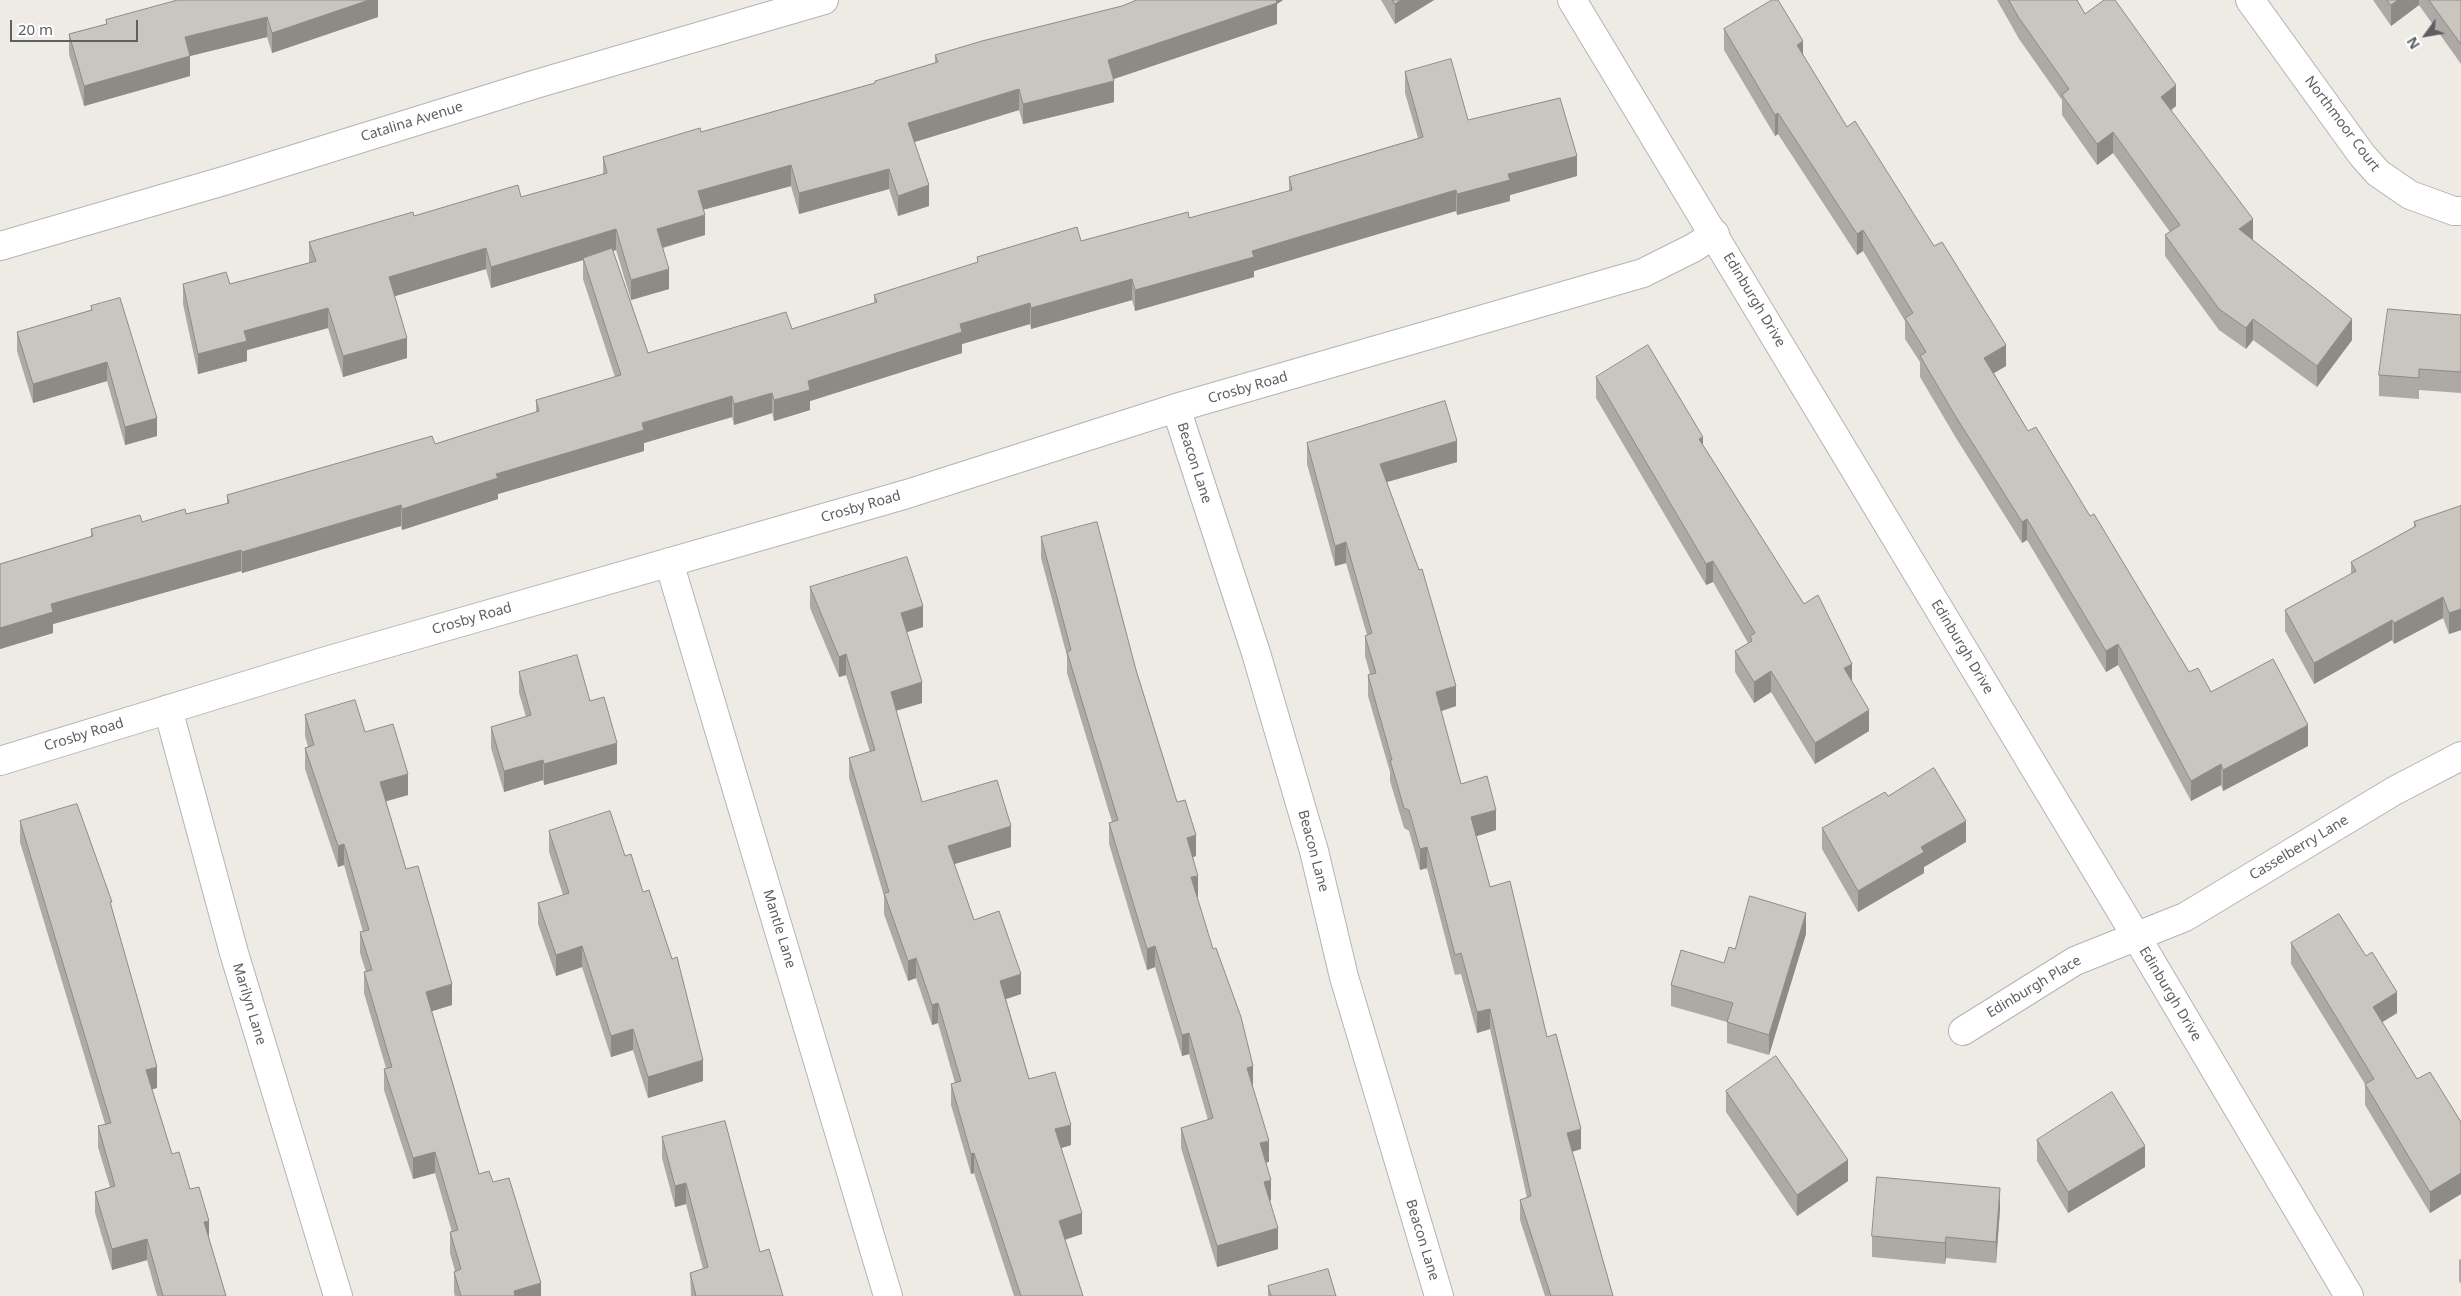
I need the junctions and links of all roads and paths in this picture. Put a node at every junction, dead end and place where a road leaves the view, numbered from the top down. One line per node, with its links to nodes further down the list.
1 (824, 0): 6 (street, Catalina Avenue)
2 (1572, 0): 5 (street, Edinburgh Drive)
3 (2250, 0): 4 (street, Northmoor Court)
4 (2461, 211)
5 (1715, 234): 7 (street, Crosby Road); 12 (street, Edinburgh Drive)
6 (0, 246)
7 (1176, 408): 8 (street, Crosby Road); 16 (street, Beacon Lane)
8 (669, 562): 9 (street, Crosby Road); 15 (street, Mantle Lane)
9 (168, 709): 11 (street, Crosby Road); 14 (street, Marilyn Lane)
10 (2461, 756): 12 (street, Casselberry Lane)
11 (0, 761)
12 (2136, 936): 13 (street, Edinburgh Place); 17 (street, Edinburgh Drive)
13 (1963, 1031)
14 (338, 1296)
15 (888, 1296)
16 (1439, 1296)
17 (2349, 1296)

